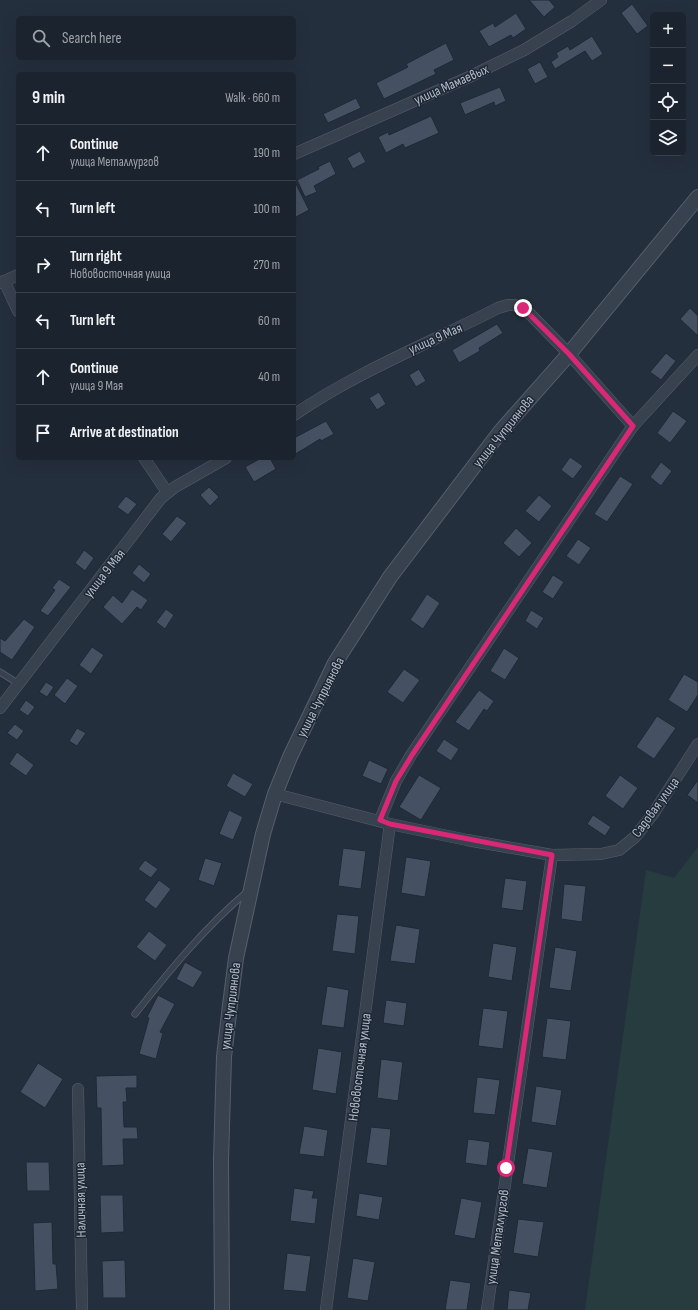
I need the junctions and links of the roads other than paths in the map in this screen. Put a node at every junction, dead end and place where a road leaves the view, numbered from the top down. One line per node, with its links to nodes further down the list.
1 (601, 0): 2 (street, улица Мамаевых)
2 (296, 153)
3 (698, 197): 7 (street, улица Чуприянова)
4 (16, 276): 5 (street)
5 (2, 282): 6 (street)
6 (16, 307)
7 (569, 354): 9 (street, улица 9 Мая); 10 (street, улица 9 Мая); 19 (street, улица Чуприянова)
8 (698, 355): 10 (street, Нововосточная улица)
9 (296, 414)
10 (633, 426): 20 (street, Нововосточная улица)
11 (145, 460): 13 (street)
12 (223, 460): 13 (street, улица 9 Мая)
13 (167, 492): 15 (street, улица 9 Мая)
14 (0, 672): 15 (lane)
15 (19, 684): 16 (street, улица 9 Мая)
16 (0, 708)
17 (698, 744): 18 (street, Садовая улица)
18 (693, 758): 21 (street, Садовая улица)
19 (275, 794): 20 (street, Садовая улица); 22 (street, улица Чуприянова)
20 (385, 822): 21 (street, Садовая улица); 27 (street, Нововосточная улица)
21 (552, 855): 28 (street, улица Металлургов)
22 (250, 888): 23 (lane); 26 (street, улица Чуприянова)
23 (135, 1014)
24 (78, 1089): 25 (street, Наличная улица)
25 (82, 1310)
26 (222, 1310)
27 (326, 1310)
28 (487, 1310)

